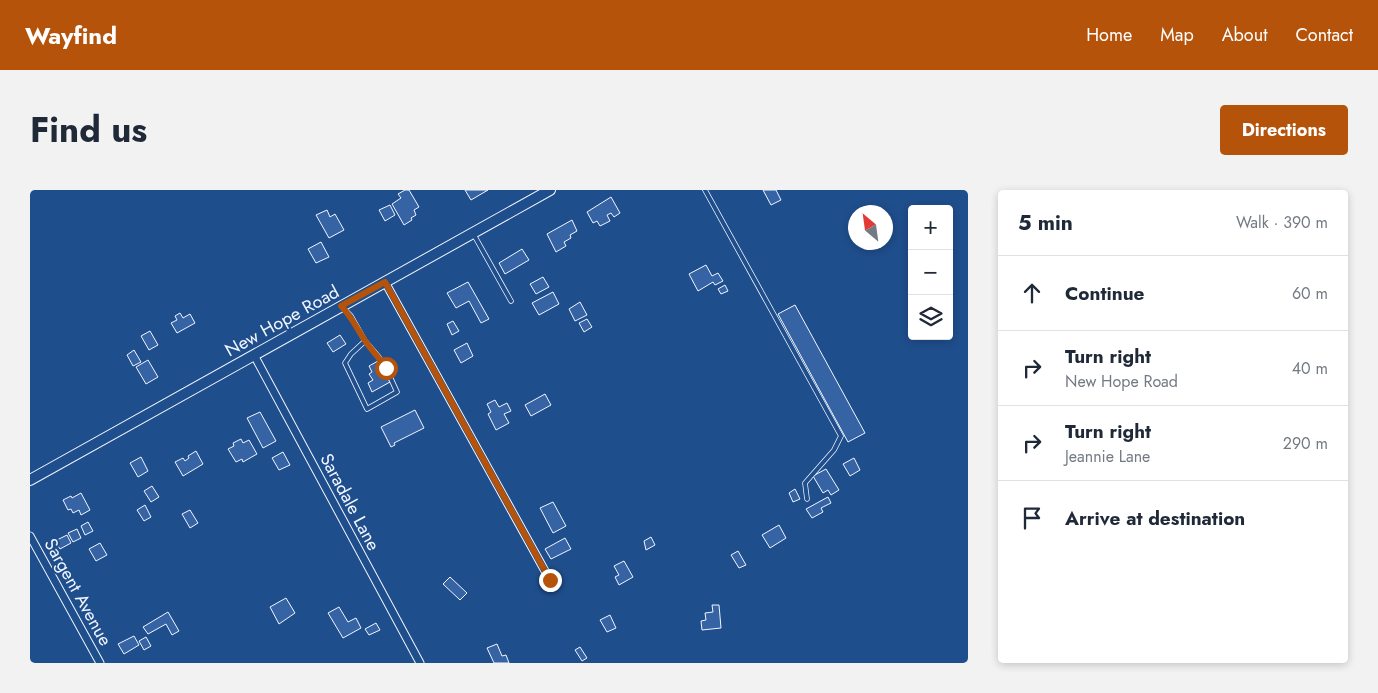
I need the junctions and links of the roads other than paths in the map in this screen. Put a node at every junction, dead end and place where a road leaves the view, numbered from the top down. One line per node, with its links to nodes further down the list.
1 (550, 190): 3 (main road, New Hope Road)
2 (705, 190): 10 (lane)
3 (473, 233): 4 (main road, New Hope Road); 5 (lane)
4 (385, 282): 6 (main road, New Hope Road); 12 (street)
5 (511, 301)
6 (341, 306): 7 (lane); 8 (main road, New Hope Road)
7 (365, 341): 7 (lane)
8 (254, 355): 9 (main road, New Hope Road); 14 (street, Saradale Lane)
9 (30, 480)
10 (807, 499)
11 (30, 536): 13 (street, Sargent Avenue)
12 (550, 580)
13 (100, 663)
14 (420, 663)

